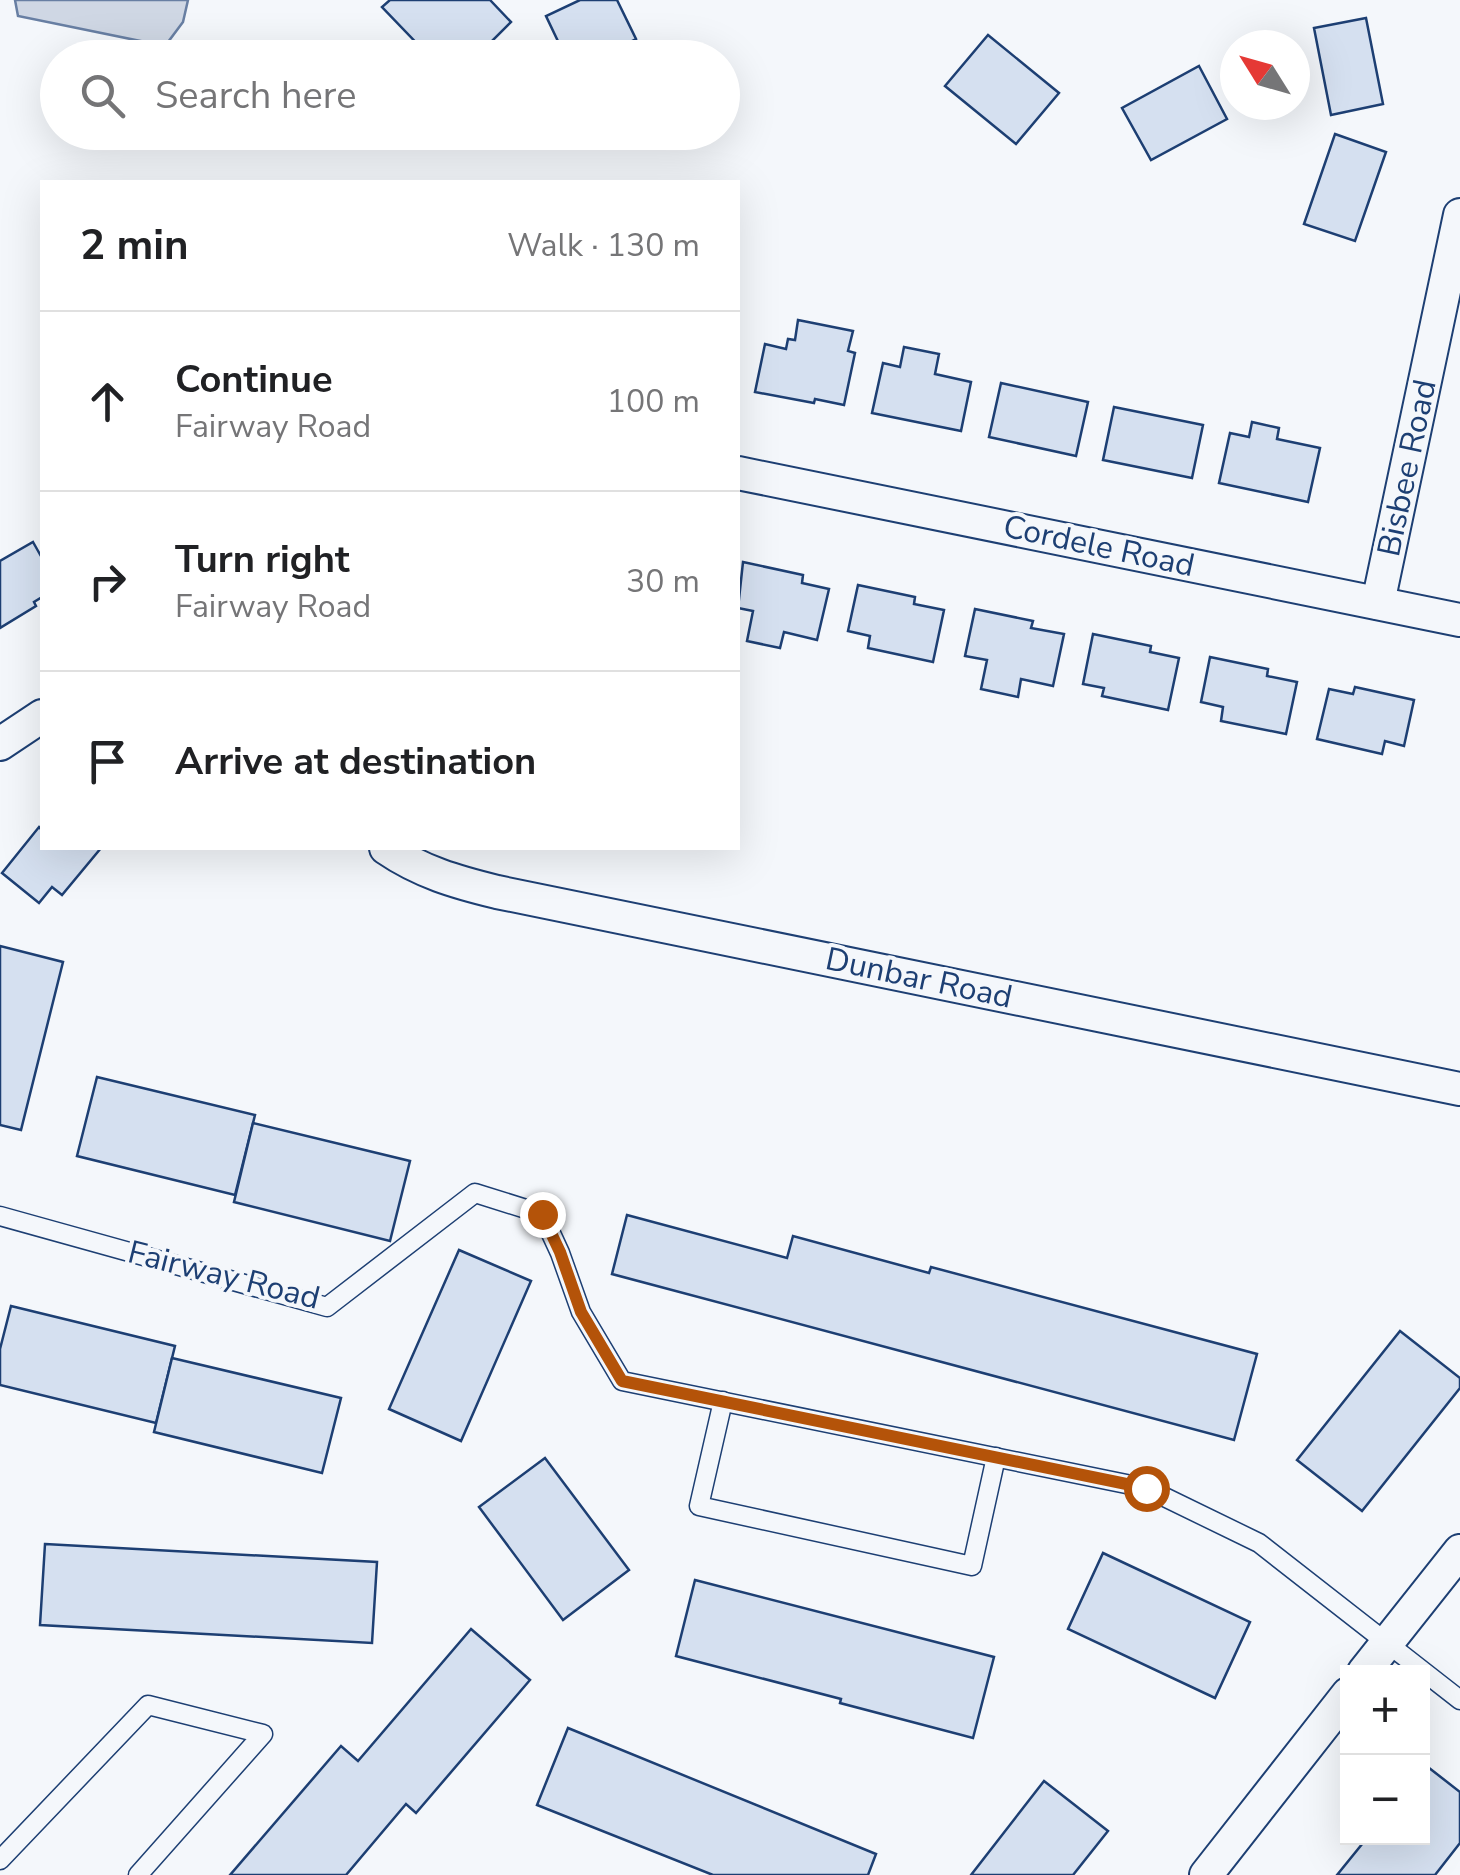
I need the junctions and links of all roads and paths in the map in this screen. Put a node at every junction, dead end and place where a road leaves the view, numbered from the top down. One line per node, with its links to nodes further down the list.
1 (1460, 215): 3 (street, Bisbee Road)
2 (740, 473): 3 (street, Cordele Road)
3 (1378, 603): 4 (street, Cordele Road)
4 (1460, 620)
5 (40, 717): 6 (street)
6 (0, 744)
7 (389, 850): 8 (street, Dunbar Road)
8 (1460, 1089)
9 (0, 1216): 10 (lane, Fairway Road)
10 (722, 1401): 11 (lane, Fairway Road); 11 (lane)
11 (996, 1457): 13 (lane, Fairway Road)
12 (1460, 1551): 13 (street)
13 (1387, 1643): 14 (street); 15 (lane, Fairway Road)
14 (1370, 1665)
15 (1460, 1700)
16 (1340, 1704): 19 (street)
17 (0, 1860): 18 (lane)
18 (138, 1875)
19 (1206, 1875)

